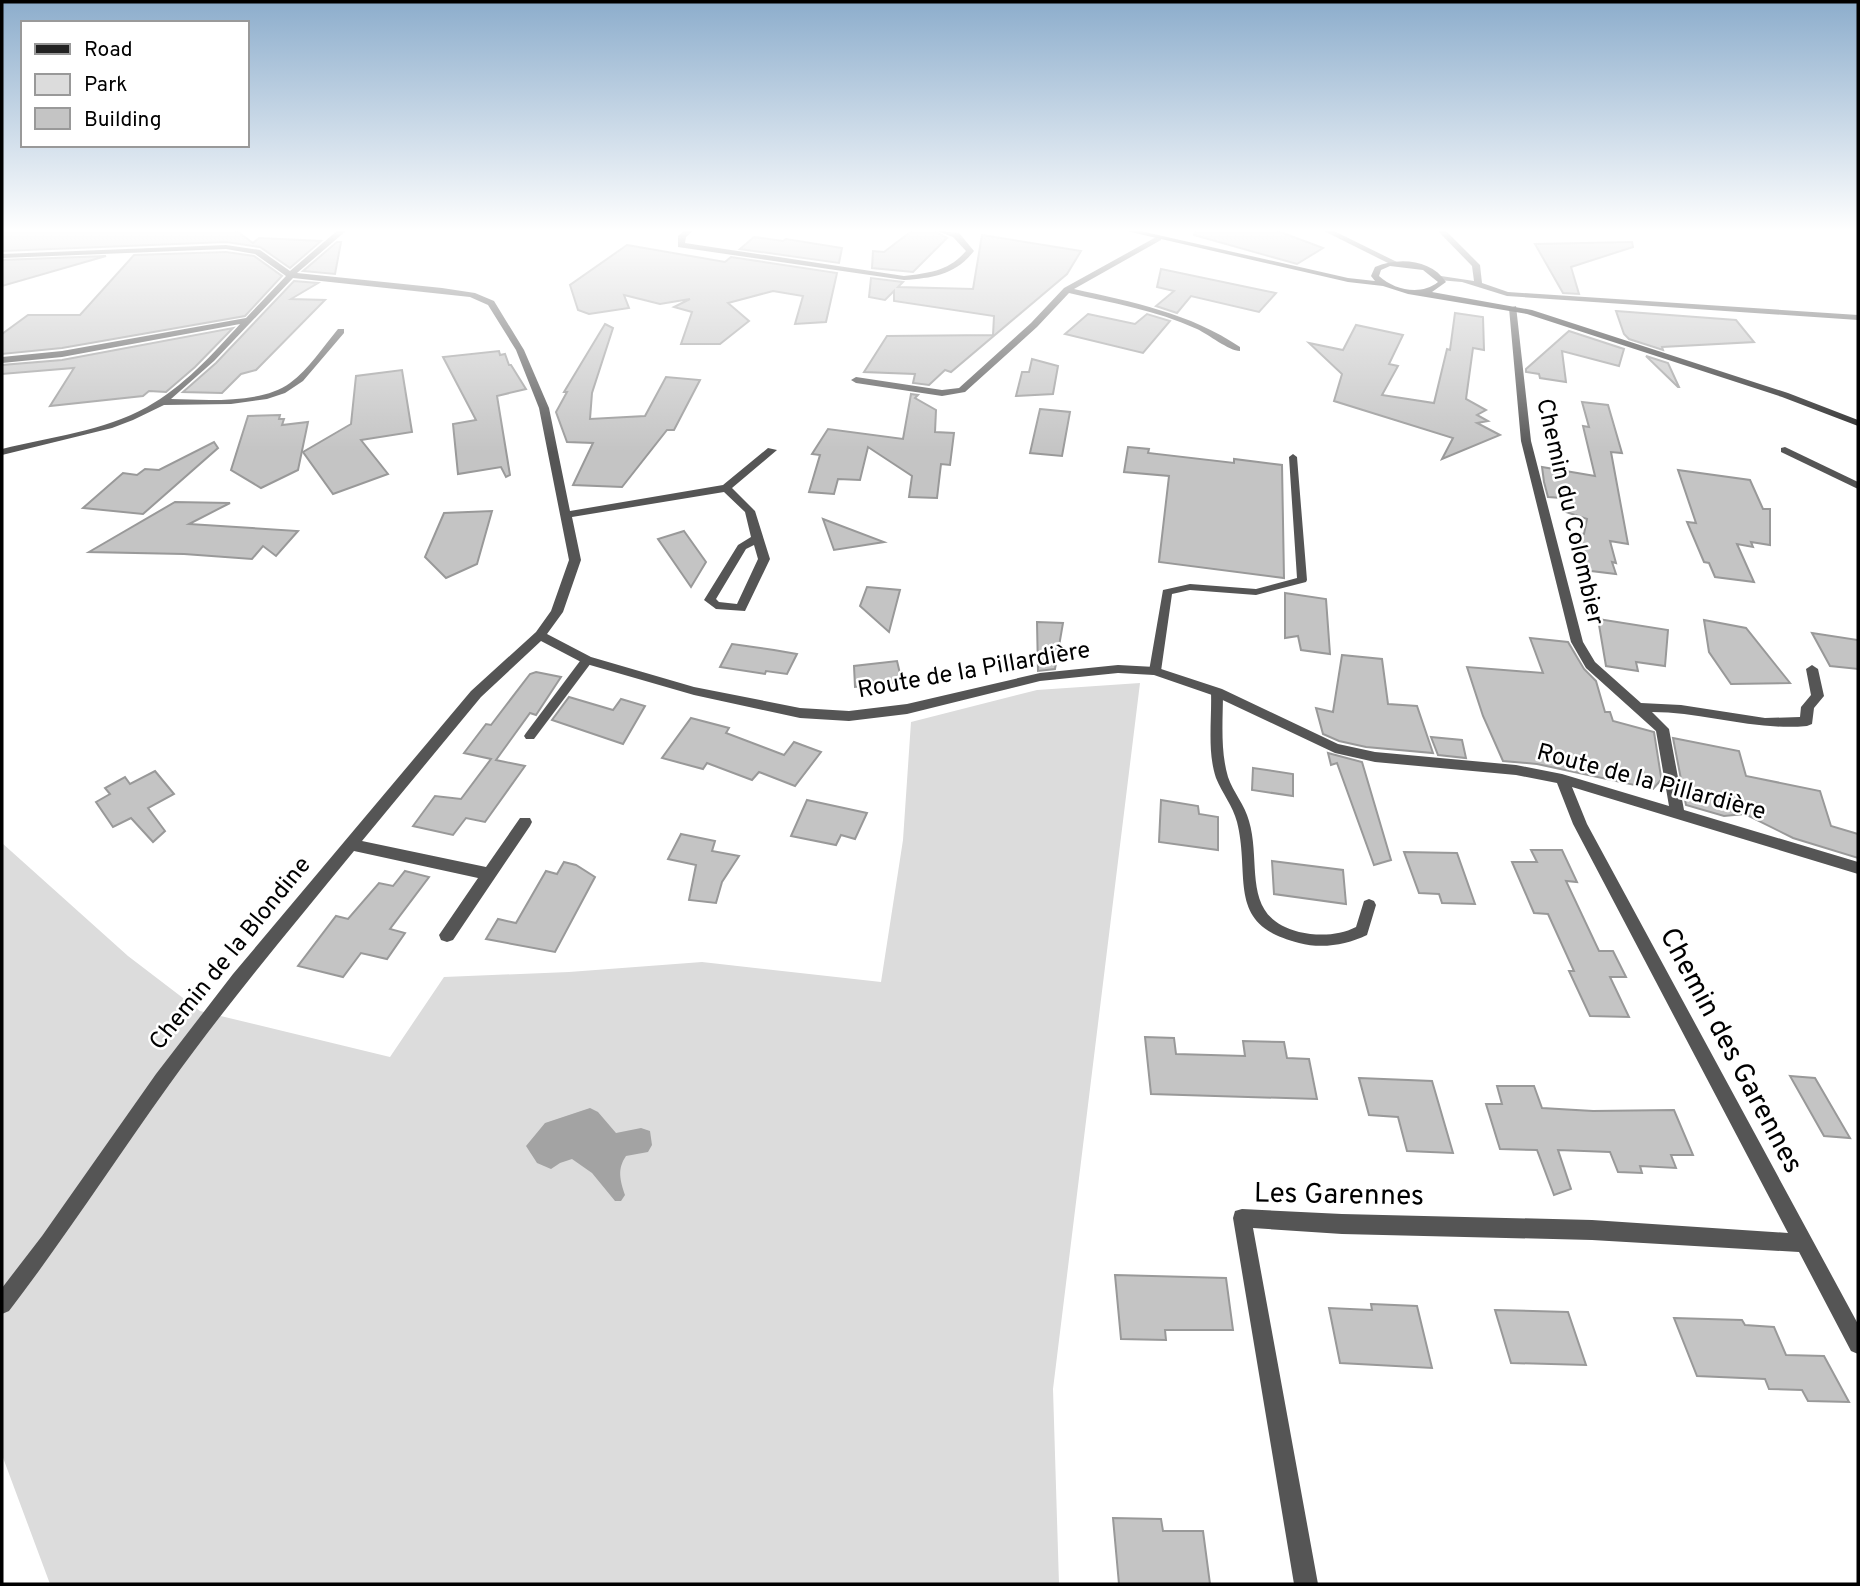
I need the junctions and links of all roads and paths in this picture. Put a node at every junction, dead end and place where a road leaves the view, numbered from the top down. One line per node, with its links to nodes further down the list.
1 (262, 304): 9 (street)
2 (492, 304): 22 (street, Chemin de la Blondine)
3 (1053, 304): 13 (street)
4 (1126, 304): 11 (street)
5 (1496, 304): 7 (main road)
6 (1653, 304): 8 (street)
7 (1513, 308): 15 (main road); 29 (street, Chemin du Colombier)
8 (1858, 318)
9 (247, 320): 12 (street); 14 (street)
10 (341, 331): 14 (street)
11 (1237, 349)
12 (2, 360)
13 (856, 380)
14 (163, 401): 18 (street)
15 (1858, 423)
16 (772, 450): 21 (street)
17 (1785, 450): 20 (street)
18 (2, 452)
19 (1293, 457): 27 (lane)
20 (1858, 486)
21 (726, 488): 22 (street); 23 (street)
22 (567, 514): 24 (street, Chemin de la Blondine)
23 (757, 538): 23 (street)
24 (540, 635): 25 (street, Route de la Pillardière); 34 (street, Chemin de la Blondine)
25 (587, 660): 27 (street, Route de la Pillardière); 30 (lane)
26 (1811, 669): 29 (street)
27 (1155, 671): 28 (street, Route de la Pillardière)
28 (1216, 692): 31 (street, Route de la Pillardière); 37 (lane)
29 (1639, 708): 32 (street, Chemin du Colombier)
30 (530, 736)
31 (1562, 779): 32 (street, Route de la Pillardière); 39 (street, Chemin des Garennes)
32 (1678, 815): 35 (street, Route de la Pillardière)
33 (525, 822): 36 (street)
34 (352, 845): 36 (street); 40 (street, Chemin de la Blondine)
35 (1858, 868)
36 (489, 874): 38 (street)
37 (1369, 905)
38 (447, 935)
39 (1802, 1243): 41 (street, Chemin des Garennes); 42 (street, Les Garennes)
40 (2, 1304)
41 (1858, 1344)
42 (1306, 1584)

